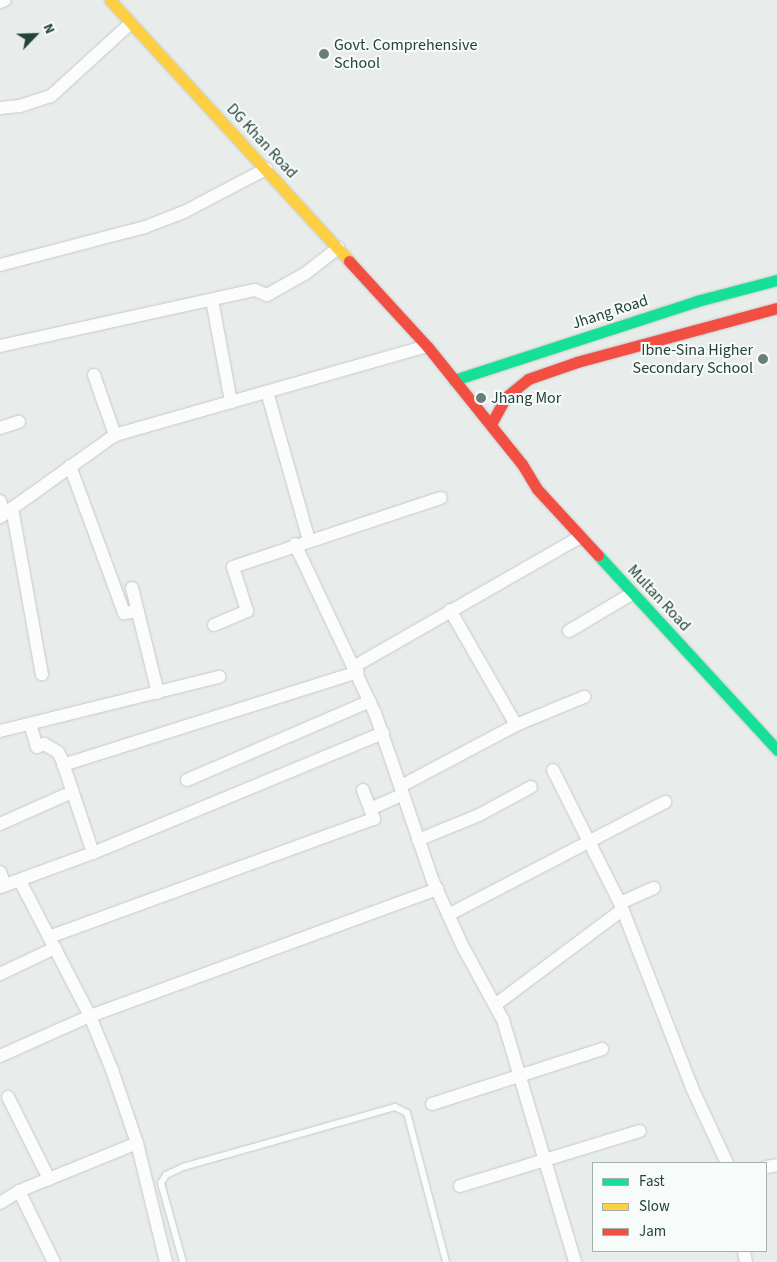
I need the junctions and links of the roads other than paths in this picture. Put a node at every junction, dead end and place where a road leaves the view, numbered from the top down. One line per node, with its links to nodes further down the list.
1 (5, 0): 3 (street)
2 (110, 0): 4 (main road, DG Khan Road)
3 (0, 2)
4 (131, 23): 5 (street); 6 (main road, DG Khan Road)
5 (0, 108)
6 (266, 169): 7 (main road, DG Khan Road); 8 (street)
7 (338, 248): 10 (street); 11 (main road, DG Khan Road)
8 (0, 265)
9 (777, 280): 16 (main road, Jhang Road)
10 (212, 300): 13 (street); 18 (street)
11 (389, 305): 14 (main road, Multan Road)
12 (777, 308): 20 (main road)
13 (0, 346)
14 (427, 346): 16 (main road, Multan Road); 17 (street)
15 (94, 375): 22 (street)
16 (454, 380): 20 (main road, Multan Road)
17 (267, 392): 18 (street); 30 (street)
18 (231, 402): 22 (street)
19 (19, 422): 21 (street)
20 (491, 424): 23 (main road, Multan Road)
21 (0, 428)
22 (115, 435): 24 (street)
23 (522, 464): 25 (main road, Multan Road); 29 (main road, Multan Road)
24 (70, 466): 28 (street); 35 (street)
25 (548, 480)
26 (440, 498): 30 (street)
27 (0, 502): 28 (street)
28 (5, 513): 39 (street)
29 (580, 537): 33 (main road, Multan Road); 34 (street)
30 (309, 540): 31 (street)
31 (295, 544): 36 (street); 38 (street)
32 (132, 588): 35 (street)
33 (633, 593): 37 (street); 48 (main road, Multan Road)
34 (450, 610): 38 (street); 45 (street)
35 (138, 611): 41 (street)
36 (214, 625)
37 (569, 630)
38 (357, 669): 43 (street); 49 (street)
39 (42, 674)
40 (219, 677): 41 (street)
41 (158, 693): 44 (street)
42 (584, 697): 45 (street)
43 (370, 701): 47 (street); 51 (street)
44 (30, 724): 46 (street); 49 (street)
45 (516, 725): 54 (street)
46 (0, 731)
47 (383, 733): 54 (street); 61 (street)
48 (777, 750)
49 (63, 765): 55 (street)
50 (553, 770): 60 (street)
51 (187, 780)
52 (531, 787): 59 (street)
53 (363, 790): 57 (street)
54 (402, 790): 57 (street); 59 (street)
55 (70, 794): 58 (street); 61 (street)
56 (664, 802): 60 (street)
57 (370, 809): 69 (street)
58 (0, 824)
59 (418, 840): 66 (street)
60 (589, 841): 67 (street); 68 (street)
61 (93, 854): 63 (street)
62 (0, 872): 64 (street)
63 (20, 882): 64 (street); 69 (street)
64 (3, 886)
65 (654, 888): 67 (street)
66 (437, 889): 68 (street); 72 (street)
67 (621, 906): 71 (street); 81 (street)
68 (448, 915): 71 (street)
69 (52, 943): 70 (street); 72 (street)
70 (0, 974)
71 (496, 1005): 75 (street)
72 (90, 1016): 74 (street); 79 (street)
73 (602, 1049): 75 (street)
74 (0, 1056)
75 (521, 1075): 77 (street); 80 (street)
76 (8, 1097): 82 (street)
77 (432, 1104)
78 (640, 1131): 80 (street)
79 (137, 1143): 82 (street); 87 (street)
80 (545, 1159): 83 (street); 90 (street)
81 (727, 1162)
82 (48, 1179): 84 (street)
83 (460, 1186)
84 (19, 1191): 85 (street); 86 (street)
85 (0, 1203)
86 (54, 1262)
87 (166, 1262)
88 (183, 1262): 89 (lane)
89 (446, 1262)
90 (575, 1262)

